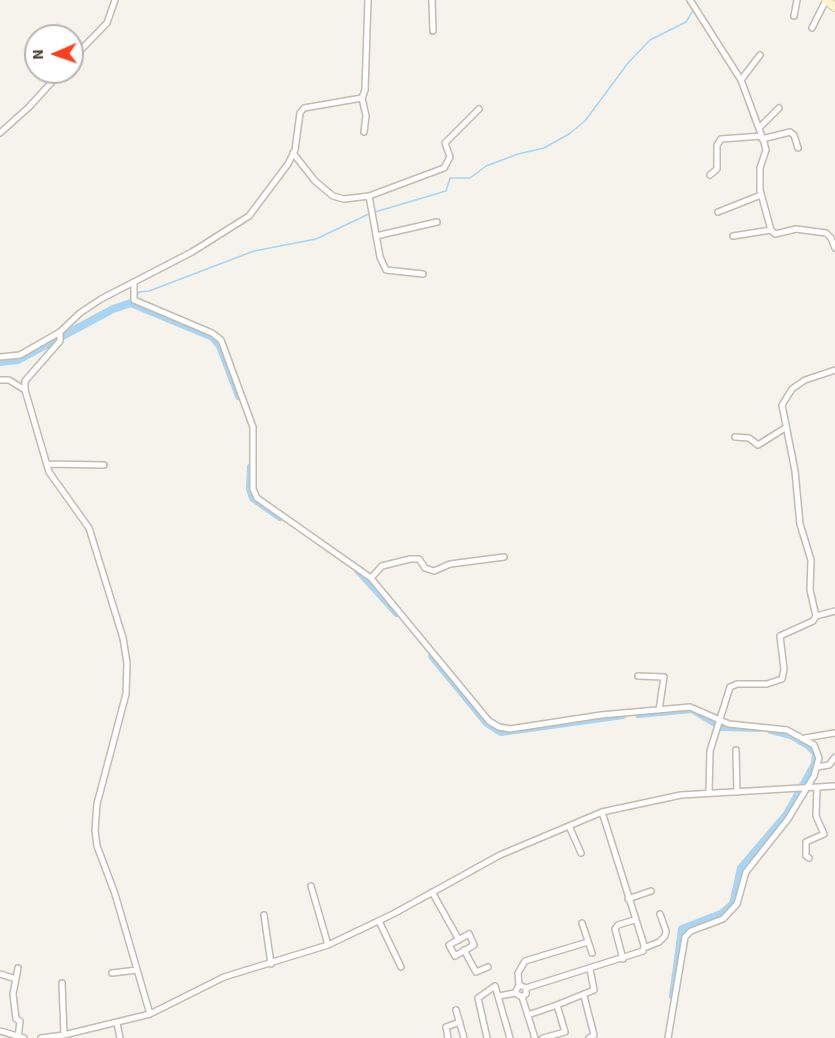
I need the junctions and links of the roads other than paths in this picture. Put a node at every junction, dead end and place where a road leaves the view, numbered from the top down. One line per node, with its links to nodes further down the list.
1 (115, 0): 11 (street)
2 (368, 0): 15 (street)
3 (432, 0): 10 (street)
4 (797, 0): 8 (street)
5 (826, 0): 7 (main road); 9 (street)
6 (693, 4): 13 (street)
7 (835, 7)
8 (794, 16)
9 (812, 27)
10 (433, 32)
11 (84, 47)
12 (760, 55): 13 (street)
13 (741, 80): 18 (street)
14 (50, 84): 20 (street)
15 (362, 98): 19 (street); 23 (street)
16 (779, 108): 18 (street)
17 (479, 109): 26 (street)
18 (759, 128): 21 (street)
19 (364, 132)
20 (0, 133)
21 (762, 137): 22 (street); 24 (street); 25 (street)
22 (798, 148)
23 (293, 153): 26 (street); 34 (street)
24 (710, 175)
25 (761, 195): 27 (street); 29 (street)
26 (369, 196): 30 (street)
27 (718, 212)
28 (437, 222): 30 (street)
29 (771, 230): 31 (street); 32 (street)
30 (376, 236): 33 (street)
31 (733, 236)
32 (835, 248)
33 (423, 274)
34 (134, 284): 35 (street); 45 (street)
35 (61, 335): 36 (street); 39 (street)
36 (0, 357)
37 (835, 369): 40 (street)
38 (0, 380): 39 (street)
39 (25, 390): 42 (street)
40 (785, 428): 41 (street); 47 (street)
41 (735, 437)
42 (47, 464): 43 (street); 88 (street)
43 (104, 465)
44 (504, 557): 45 (street)
45 (371, 578): 49 (street)
46 (835, 611): 47 (street)
47 (816, 616): 50 (street)
48 (638, 676): 49 (street)
49 (659, 710): 50 (street)
50 (719, 725): 52 (street); 60 (street)
51 (835, 733): 52 (street)
52 (805, 738): 55 (street)
53 (735, 750): 59 (street)
54 (835, 757): 55 (street)
55 (817, 767): 58 (street)
56 (835, 786): 57 (street)
57 (817, 788): 58 (street); 64 (street)
58 (803, 789): 59 (street); 120 (street)
59 (737, 792): 60 (street)
60 (709, 793): 61 (street)
61 (602, 812): 62 (street); 68 (street)
62 (569, 826): 63 (street); 67 (street)
63 (581, 853)
64 (809, 858)
65 (311, 886): 77 (street)
66 (651, 891): 68 (street)
67 (432, 892): 72 (street); 74 (street)
68 (628, 898): 71 (street)
69 (660, 914): 78 (street)
70 (264, 915): 83 (street)
71 (634, 920): 78 (street); 82 (street)
72 (379, 921): 77 (street); 84 (street)
73 (582, 924): 76 (street)
74 (459, 940): 80 (street); 80 (street)
75 (561, 941): 79 (street)
76 (588, 942): 79 (street); 81 (street)
77 (328, 945): 83 (street)
78 (644, 948): 82 (street)
79 (563, 949): 93 (street)
80 (464, 950): 85 (street)
81 (592, 953)
82 (622, 959): 87 (street)
83 (271, 964): 101 (street)
84 (401, 967)
85 (488, 967)
86 (18, 968): 91 (street)
87 (590, 969): 94 (street); 97 (street)
88 (136, 970): 89 (street); 101 (street)
89 (112, 973)
90 (0, 974): 91 (street)
91 (16, 979): 109 (street)
92 (62, 983): 106 (street)
93 (519, 985): 94 (street); 95 (street)
94 (526, 988): 98 (street)
95 (515, 993): 96 (street); 98 (street)
96 (499, 996): 115 (street); 116 (street)
97 (584, 996): 99 (street); 119 (street)
98 (522, 997): 102 (street)
99 (557, 1005): 102 (street); 107 (street)
100 (456, 1010): 103 (street)
101 (150, 1014): 104 (street)
102 (528, 1015): 117 (street)
103 (460, 1022): 108 (street); 113 (street)
104 (117, 1023): 106 (street); 112 (street)
105 (0, 1031): 109 (street)
106 (64, 1035): 111 (street)
107 (565, 1035): 118 (street)
108 (464, 1037): 114 (street)
109 (18, 1038): 110 (street)
110 (24, 1038)
111 (41, 1038)
112 (120, 1038)
113 (448, 1038)
114 (456, 1038)
115 (488, 1038)
116 (510, 1038)
117 (535, 1038)
118 (543, 1038)
119 (589, 1038)
120 (668, 1038)

